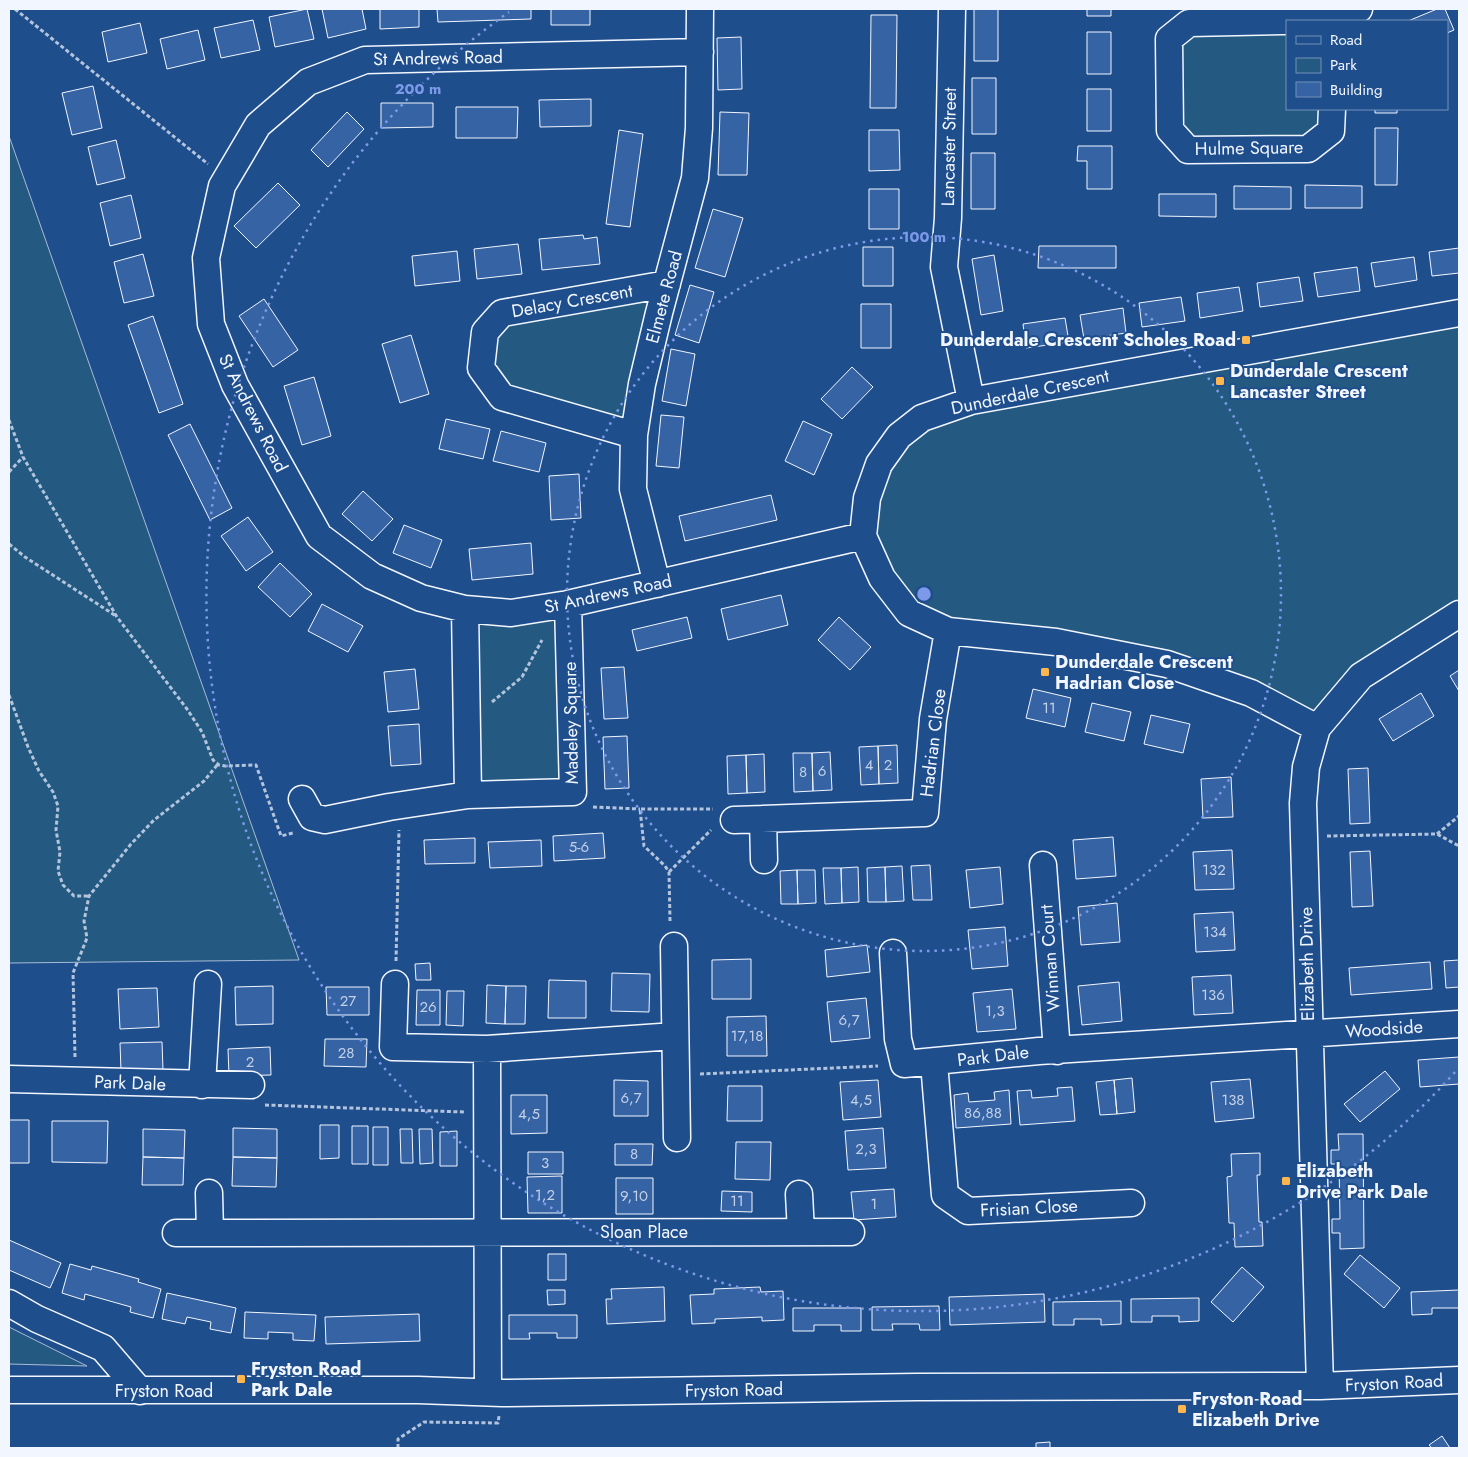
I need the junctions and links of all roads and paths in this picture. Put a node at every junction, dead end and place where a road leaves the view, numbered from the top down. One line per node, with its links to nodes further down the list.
1 (15, 9): 9 (path)
2 (700, 9): 7 (street, Elmete Road)
3 (952, 9): 12 (street, Lancaster Street)
4 (1359, 9): 5 (street, Hulme Square)
5 (1338, 20)
6 (1286, 22): 8 (street, Hulme Square)
7 (700, 52): 9 (street, St Andrews Road); 10 (street, Elmete Road)
8 (1332, 110)
9 (226, 178): 21 (street, St Andrews Road)
10 (667, 284): 14 (street, Elmete Road); 14 (street, Delacy Crescent)
11 (1459, 313): 12 (street, Dunderdale Crescent)
12 (971, 401): 17 (street, Dunderdale Crescent)
13 (9, 420): 15 (path)
14 (634, 435): 19 (street, Elmete Road)
15 (23, 457): 16 (path); 23 (path)
16 (9, 472)
17 (863, 536): 19 (street, St Andrews Road); 24 (street)
18 (9, 544): 23 (path)
19 (657, 584): 20 (street, St Andrews Road)
20 (561, 605): 21 (street, St Andrews Road); 26 (path); 29 (street, Madeley Square)
21 (465, 609): 26 (street)
22 (1459, 614): 27 (street, Elizabeth Drive)
23 (117, 617): 28 (path)
24 (948, 630): 27 (street); 36 (street, Hadrian Close)
25 (9, 695): 44 (path)
26 (467, 715): 30 (street)
27 (1317, 728): 39 (street, Elizabeth Drive)
28 (218, 764): 37 (path); 44 (path)
29 (574, 792): 30 (street, Madeley Square); 33 (path)
30 (468, 795): 32 (street, Madeley Square)
31 (302, 799): 32 (street, Madeley Square)
32 (400, 805): 48 (path)
33 (640, 809): 35 (path); 43 (path)
34 (1459, 816): 38 (path)
35 (730, 817): 36 (street, Hadrian Close); 43 (path)
36 (763, 819): 41 (street)
37 (299, 832)
38 (1437, 834): 39 (path); 40 (path)
39 (1304, 837): 50 (street, Elizabeth Drive)
40 (1459, 846)
41 (764, 860)
42 (1043, 865): 53 (street, Winnan Court)
43 (669, 872): 45 (path)
44 (90, 896): 58 (path)
45 (674, 946): 51 (street)
46 (893, 953): 55 (street)
47 (208, 984): 59 (street)
48 (395, 984): 52 (street)
49 (1459, 1024): 50 (street, Woodside)
50 (1309, 1034): 53 (street, Park Dale); 73 (street, Elizabeth Drive)
51 (675, 1036): 52 (street); 56 (street)
52 (487, 1049): 61 (street)
53 (1057, 1051): 54 (street, Park Dale)
54 (934, 1063): 55 (street, Park Dale); 65 (street, Frisian Close)
55 (904, 1064): 56 (path)
56 (676, 1075): 62 (street)
57 (9, 1080): 58 (street, Park Dale)
58 (76, 1081): 59 (street, Park Dale)
59 (202, 1085): 60 (street, Park Dale)
60 (251, 1085): 61 (path)
61 (487, 1113): 70 (street)
62 (677, 1138)
63 (210, 1193): 69 (street)
64 (799, 1194): 66 (street)
65 (1131, 1203)
66 (801, 1232): 67 (street, Sloan Place); 70 (street, Sloan Place)
67 (850, 1232)
68 (176, 1233): 69 (street, Sloan Place)
69 (210, 1233): 70 (street, Sloan Place)
70 (486, 1233): 76 (street)
71 (9, 1303): 75 (street)
72 (1459, 1380): 73 (street, Fryston Road)
73 (1320, 1386): 76 (street, Fryston Road)
74 (9, 1390): 75 (street, Fryston Road)
75 (140, 1391): 76 (street, Fryston Road)
76 (495, 1393): 77 (path)
77 (398, 1448)

